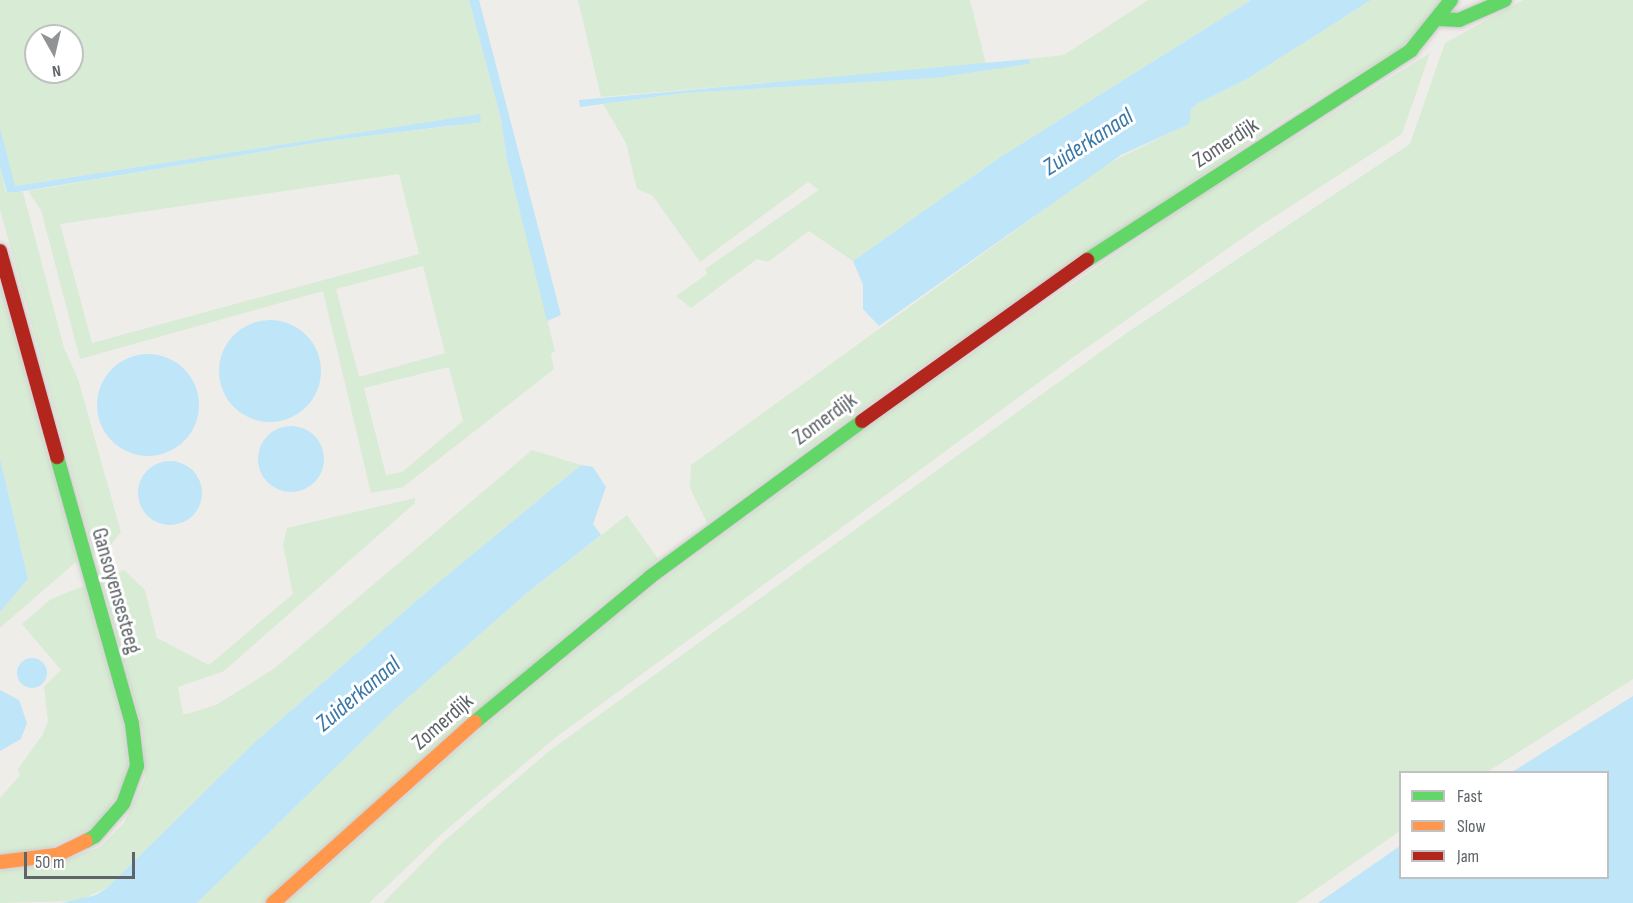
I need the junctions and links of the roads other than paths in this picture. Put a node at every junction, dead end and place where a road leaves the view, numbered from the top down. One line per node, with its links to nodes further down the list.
1 (1451, 0): 3 (street, Zomerdijk)
2 (1505, 0): 3 (street)
3 (1438, 19): 6 (street, Zomerdijk)
4 (0, 251): 5 (street, Gansoyensesteeg)
5 (0, 862)
6 (273, 903)

